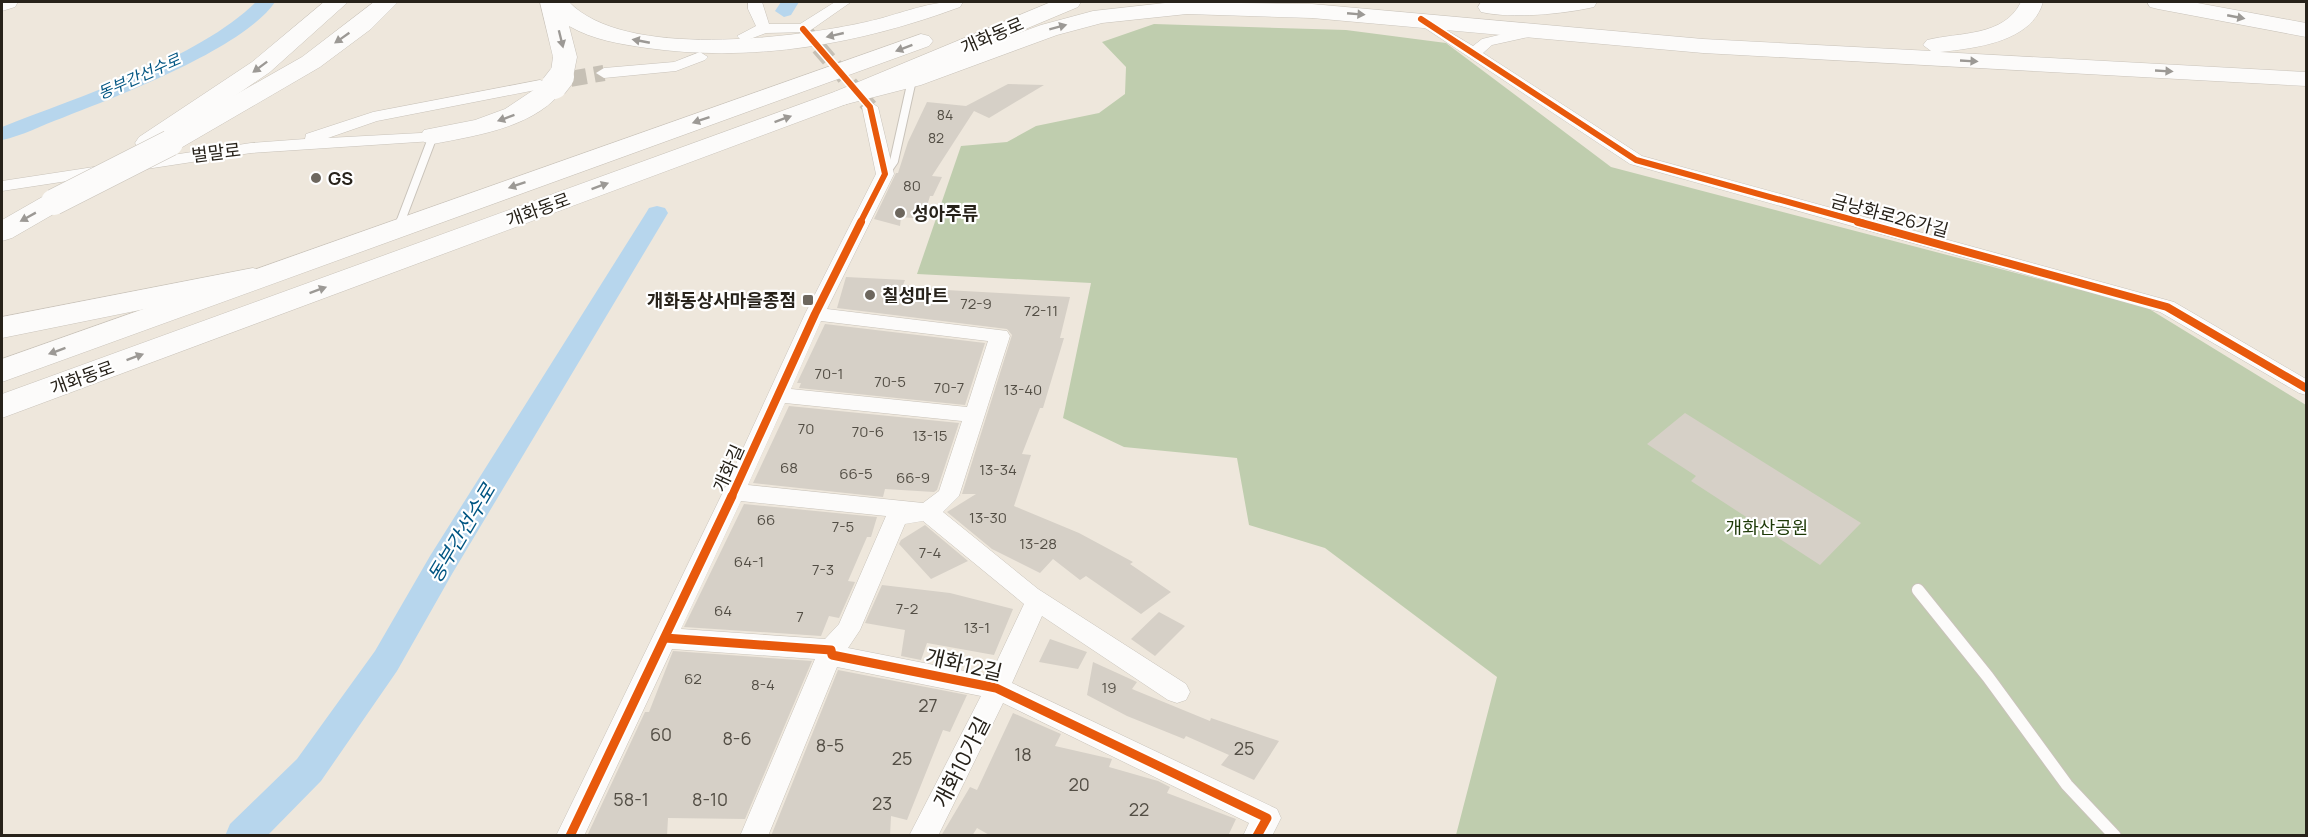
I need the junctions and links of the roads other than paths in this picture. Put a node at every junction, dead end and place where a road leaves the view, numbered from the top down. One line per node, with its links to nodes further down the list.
1 (7, 2): 17 (main road)
2 (337, 2): 34 (main road, one-way to 34)
3 (387, 2): 34 (main road, one-way to 34)
4 (551, 2): 30 (main road, one-way to 30)
5 (558, 2): 8 (main road, one-way to 5)
6 (754, 2): 21 (street)
7 (844, 2): 21 (street)
8 (952, 2)
9 (1017, 2): 38 (main road, 개화동로, one-way to 38)
10 (1070, 2): 31 (main road, 개화동로)
11 (1394, 2): 19 (main road)
12 (1479, 2): 19 (main road)
13 (1586, 2): 19 (main road)
14 (2032, 2): 19 (main road)
15 (2158, 2): 22 (main road, one-way to 22)
16 (2246, 2): 18 (main road)
17 (2, 3)
18 (2307, 13)
19 (1500, 17): 20 (main road); 23 (main road)
20 (1421, 20): 25 (street, 금낭화로26가길); 29 (main road, one-way to 20)
21 (764, 28): 24 (street)
22 (2307, 30)
23 (1541, 31): 25 (street); 28 (main road, one-way to 28)
24 (745, 36)
25 (1474, 53): 44 (street, 금낭화로26가길)
26 (700, 57): 27 (street)
27 (604, 73)
28 (2307, 79)
29 (912, 80): 31 (main road); 36 (lane)
30 (552, 82): 33 (main road, one-way to 33); 35 (street)
31 (843, 97): 46 (main road, 개화동로, one-way to 31)
32 (870, 107): 36 (street)
33 (433, 136): 35 (street, 벌말로); 38 (lane)
34 (159, 143): 39 (main road, one-way to 39, bridge)
35 (289, 146): 37 (street, 벌말로)
36 (885, 174): 41 (street, 개화길)
37 (2, 186)
38 (399, 227): 40 (main road, 개화동로)
39 (2, 232)
40 (253, 278): 42 (main road); 43 (main road, 개화동로, one-way to 43)
41 (815, 314): 45 (street, 개화길); 47 (street)
42 (2, 328)
43 (2, 371)
44 (2307, 388)
45 (777, 395): 47 (street); 48 (street, 개화길)
46 (2, 406)
47 (974, 415): 49 (street)
48 (734, 492): 49 (street, 개화길); 52 (street, 개화길)
49 (927, 512): 51 (street); 53 (street)
50 (1918, 590): 60 (lane)
51 (1037, 601): 54 (street, 개화12길); 55 (street)
52 (665, 638): 53 (street, 개화12길); 57 (street, 개화길)
53 (831, 650): 54 (street, 개화12길); 58 (street)
54 (996, 688): 56 (street, 개화12길); 59 (street, 개화10가길)
55 (1177, 692)
56 (1262, 827)
57 (570, 836)
58 (754, 836)
59 (923, 836)
60 (2115, 836)

